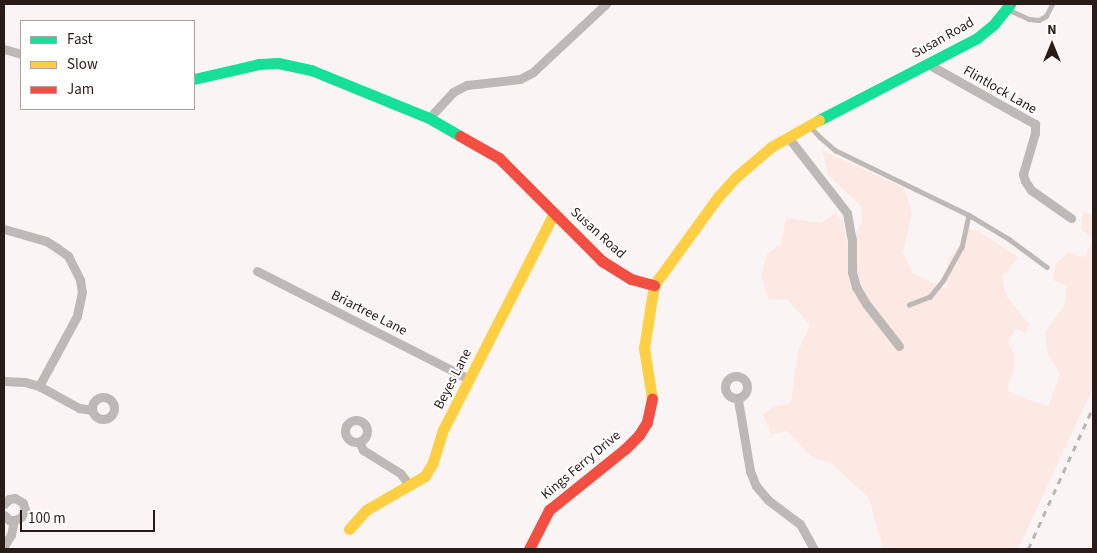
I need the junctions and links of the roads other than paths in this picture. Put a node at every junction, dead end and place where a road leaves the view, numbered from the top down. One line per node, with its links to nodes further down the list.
1 (606, 4): 8 (street)
2 (1052, 4): 3 (lane)
3 (1008, 6): 6 (street, Susan Road)
4 (4, 49): 5 (street)
5 (20, 54)
6 (928, 64): 9 (street, Susan Road); 13 (street, Flintlock Lane)
7 (195, 80): 8 (street, Susan Road)
8 (430, 118): 11 (street, Susan Road)
9 (809, 125): 10 (street, Susan Road); 12 (lane)
10 (788, 138): 17 (street, Susan Road); 19 (street)
11 (554, 213): 17 (street, Susan Road); 20 (street, Beyes Lane)
12 (969, 215): 15 (lane); 18 (lane)
13 (1071, 218)
14 (4, 229): 22 (street)
15 (1048, 267)
16 (257, 271): 20 (street, Briartree Lane)
17 (654, 285): 32 (street, Kings Ferry Drive)
18 (909, 305)
19 (899, 346)
20 (469, 379): 26 (street, Beyes Lane)
21 (4, 381): 22 (street)
22 (39, 386): 24 (street)
23 (738, 400): 33 (street)
24 (92, 410)
25 (359, 442): 26 (street)
26 (410, 486): 30 (street, Beyes Lane)
27 (4, 504): 29 (street)
28 (4, 515): 29 (street)
29 (14, 520): 31 (street)
30 (349, 529)
31 (4, 546)
32 (529, 549)
33 (814, 549)

